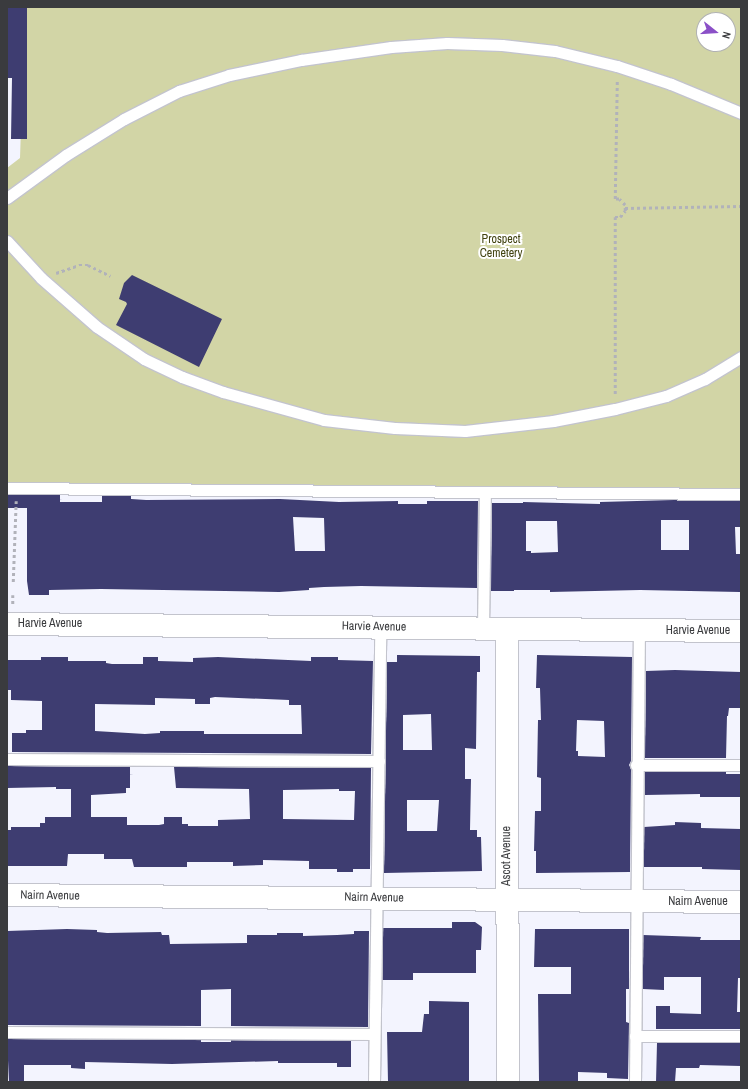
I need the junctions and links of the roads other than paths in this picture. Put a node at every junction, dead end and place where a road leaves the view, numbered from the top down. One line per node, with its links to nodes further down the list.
1 (740, 114): 2 (lane)
2 (7, 198)
3 (7, 241): 4 (lane)
4 (741, 357)
5 (7, 488): 6 (lane)
6 (484, 493): 7 (lane); 10 (lane)
7 (741, 494)
8 (7, 624): 9 (street, Harvie Avenue)
9 (380, 627): 10 (street, Harvie Avenue); 15 (lane)
10 (483, 629): 11 (street, Harvie Avenue)
11 (508, 629): 12 (street, Harvie Avenue); 20 (street, Ascot Avenue)
12 (638, 630): 13 (street, Harvie Avenue); 16 (lane)
13 (741, 631)
14 (7, 759): 15 (lane)
15 (379, 761): 19 (lane)
16 (636, 765): 17 (lane); 21 (lane)
17 (741, 765)
18 (7, 895): 19 (street, Nairn Avenue)
19 (376, 897): 20 (street, Nairn Avenue); 24 (lane)
20 (507, 900): 21 (street, Nairn Avenue); 28 (street, Ascot Avenue)
21 (637, 901): 22 (street, Nairn Avenue); 25 (lane)
22 (741, 902)
23 (7, 1032): 24 (lane)
24 (374, 1034): 27 (lane)
25 (635, 1036): 26 (lane); 29 (lane)
26 (741, 1036)
27 (374, 1082)
28 (508, 1082)
29 (635, 1082)

